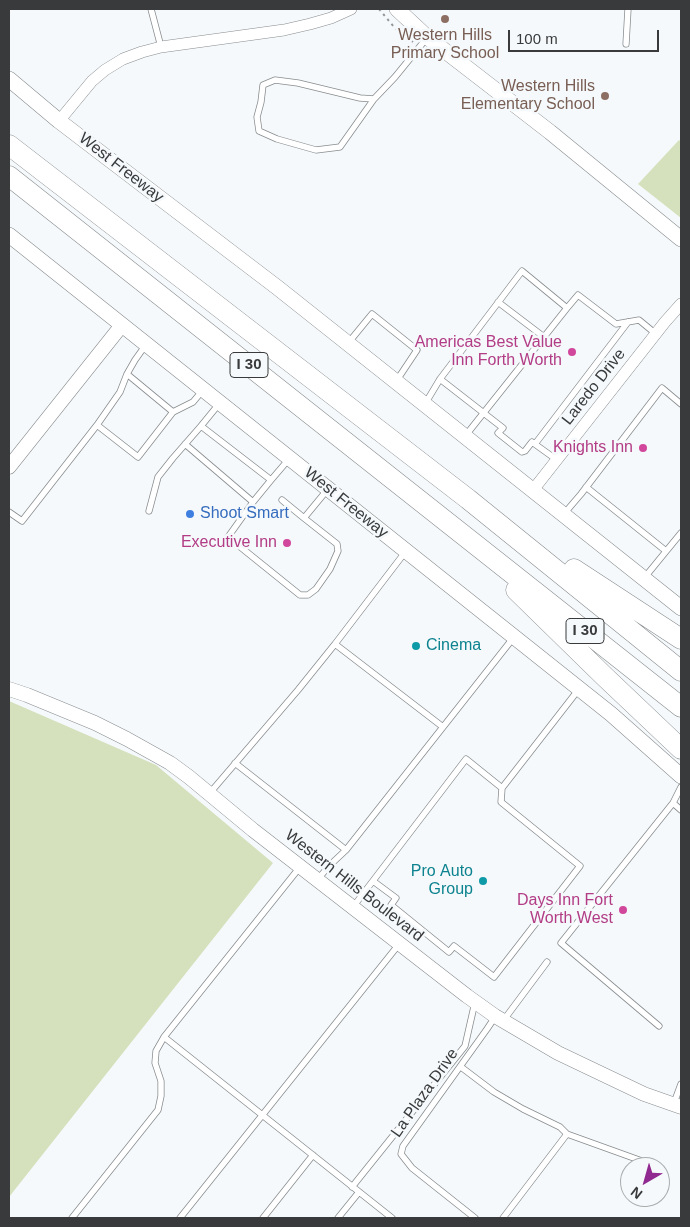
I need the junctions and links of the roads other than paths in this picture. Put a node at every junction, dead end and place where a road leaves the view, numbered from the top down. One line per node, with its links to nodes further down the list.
1 (151, 9): 7 (lane)
2 (351, 9): 7 (street)
3 (397, 9): 5 (main road)
4 (628, 9): 6 (lane)
5 (427, 37): 9 (lane); 13 (main road)
6 (626, 44)
7 (161, 47): 10 (street)
8 (9, 79): 10 (main road, West Freeway)
9 (374, 99): 9 (lane)
10 (59, 120): 23 (main road, West Freeway)
11 (9, 145): 51 (highway, I 30)
12 (9, 176): 55 (highway, I 30)
13 (681, 238)
14 (12, 239): 19 (main road, West Freeway)
15 (498, 302): 17 (lane); 21 (lane); 25 (lane)
16 (681, 304): 20 (street, Laredo Drive)
17 (567, 308): 18 (lane); 21 (lane)
18 (628, 322): 20 (lane); 37 (lane)
19 (122, 325): 22 (main road, West Freeway); 40 (street)
20 (656, 334): 39 (street, Laredo Drive)
21 (544, 337): 32 (lane)
22 (146, 344): 24 (lane); 27 (main road, West Freeway)
23 (348, 344): 26 (main road, West Freeway); 26 (lane)
24 (127, 374): 31 (lane); 33 (lane)
25 (440, 379): 30 (lane); 32 (lane)
26 (396, 382): 30 (main road, West Freeway)
27 (203, 390): 28 (main road, West Freeway); 31 (lane)
28 (220, 403): 34 (lane); 38 (main road, West Freeway)
29 (681, 404): 42 (lane)
30 (425, 405): 35 (main road, West Freeway)
31 (173, 412): 33 (lane)
32 (483, 413): 35 (lane); 37 (lane)
33 (97, 425): 48 (lane)
34 (201, 426): 36 (lane); 41 (lane)
35 (465, 437): 44 (main road, West Freeway)
36 (184, 444): 46 (lane); 47 (lane)
37 (535, 444): 39 (lane)
38 (289, 458): 41 (lane); 43 (main road, West Freeway)
39 (557, 460): 44 (street, Laredo Drive)
40 (9, 467)
41 (271, 480): 46 (lane)
42 (586, 487): 49 (lane); 54 (lane)
43 (328, 489): 50 (lane); 53 (main road, West Freeway)
44 (533, 490): 49 (main road, West Freeway)
45 (282, 500): 50 (lane)
46 (254, 502): 50 (lane)
47 (149, 511)
48 (9, 512)
49 (563, 515): 56 (main road, West Freeway)
50 (304, 518)
51 (505, 528): 59 (highway); 61 (highway, I 30)
52 (681, 533): 54 (lane)
53 (406, 551): 58 (main road, West Freeway); 60 (lane)
54 (666, 551): 56 (lane)
55 (489, 554): 64 (highway, I 30); 66 (highway)
56 (644, 579): 57 (main road, West Freeway)
57 (678, 604)
58 (514, 637): 63 (main road, West Freeway); 65 (lane)
59 (681, 639)
60 (335, 644): 65 (lane); 67 (lane)
61 (681, 671)
62 (9, 689): 71 (street, Western Hills Boulevard)
63 (579, 689): 68 (main road, West Freeway); 70 (lane)
64 (681, 707)
65 (442, 727): 74 (lane)
66 (681, 749)
67 (235, 763): 71 (lane); 74 (lane)
68 (681, 776)
69 (681, 787): 72 (lane)
70 (502, 788): 77 (lane); 77 (lane)
71 (209, 794): 75 (street, Western Hills Boulevard)
72 (673, 803): 73 (lane); 83 (lane)
73 (681, 810)
74 (346, 850): 76 (lane)
75 (300, 867): 76 (street, Western Hills Boulevard); 84 (lane)
76 (318, 880): 78 (street, Western Hills Boulevard)
77 (373, 881): 78 (lane)
78 (352, 907): 79 (street, Western Hills Boulevard)
79 (400, 944): 81 (street, Western Hills Boulevard); 88 (lane)
80 (547, 962): 82 (lane, La Plaza Drive)
81 (475, 1002): 82 (street, Western Hills Boulevard); 92 (lane)
82 (499, 1018): 85 (lane, La Plaza Drive); 87 (street, Western Hills Boulevard)
83 (659, 1026)
84 (164, 1037): 88 (lane); 94 (lane)
85 (461, 1066): 89 (lane); 99 (lane, La Plaza Drive)
86 (681, 1084): 87 (lane)
87 (677, 1106)
88 (262, 1115): 90 (lane); 95 (lane)
89 (567, 1134): 91 (lane); 100 (lane)
90 (313, 1156): 92 (lane); 96 (lane)
91 (631, 1157)
92 (352, 1186): 93 (lane)
93 (359, 1192): 97 (lane); 98 (lane)
94 (72, 1218)
95 (180, 1218)
96 (263, 1218)
97 (338, 1218)
98 (392, 1218)
99 (475, 1218)
100 (503, 1218)

